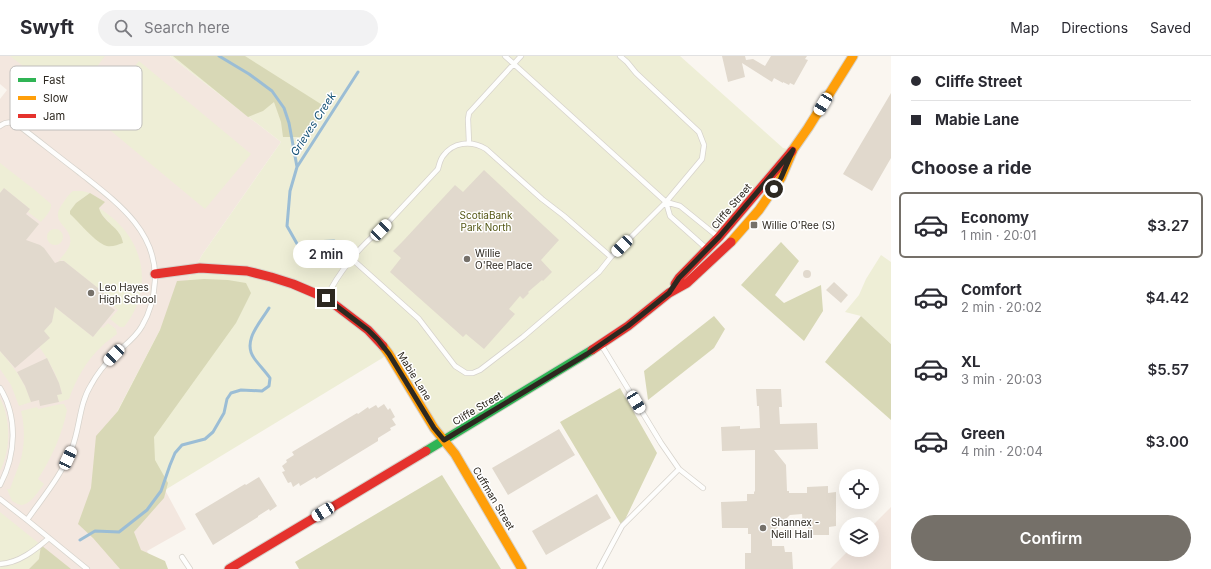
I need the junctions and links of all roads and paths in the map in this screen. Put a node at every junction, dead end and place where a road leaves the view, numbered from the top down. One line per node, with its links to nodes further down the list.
1 (504, 56): 5 (lane)
2 (521, 56): 5 (lane)
3 (620, 56): 11 (lane)
4 (852, 56): 10 (main road, Cliffe Street)
5 (514, 64): 9 (lane); 11 (lane)
6 (10, 122): 7 (lane)
7 (0, 126)
8 (24, 130): 20 (lane)
9 (469, 144): 18 (lane); 19 (lane)
10 (793, 150): 12 (main road, Cliffe Street); 15 (main road, Cliffe Street)
11 (666, 202): 13 (lane); 16 (lane); 18 (lane)
12 (734, 220): 13 (main road); 14 (main road, Cliffe Street)
13 (711, 230): 14 (lane)
14 (719, 237): 15 (lane); 16 (main road, Cliffe Street)
15 (727, 245): 17 (main road, Cliffe Street)
16 (708, 250): 17 (lane); 21 (main road, Cliffe Street)
17 (715, 256): 21 (main road, Cliffe Street)
18 (611, 257): 19 (lane)
19 (352, 259): 22 (lane)
20 (155, 274): 22 (main road, Mabie Lane); 30 (lane)
21 (669, 293): 23 (main road, Cliffe Street)
22 (326, 298): 25 (main road, Mabie Lane)
23 (601, 344): 25 (main road, Cliffe Street); 26 (lane)
24 (0, 388): 27 (lane)
25 (444, 440): 36 (main road, Cliffe Street); 37 (main road, Cuffman Street)
26 (679, 469): 28 (lane); 38 (lane)
27 (0, 485)
28 (703, 488)
29 (0, 499): 30 (lane)
30 (27, 520): 31 (lane)
31 (49, 538): 33 (lane); 34 (lane)
32 (182, 557): 35 (lane)
33 (0, 564)
34 (87, 569)
35 (190, 569)
36 (229, 569)
37 (522, 569)
38 (599, 569)

